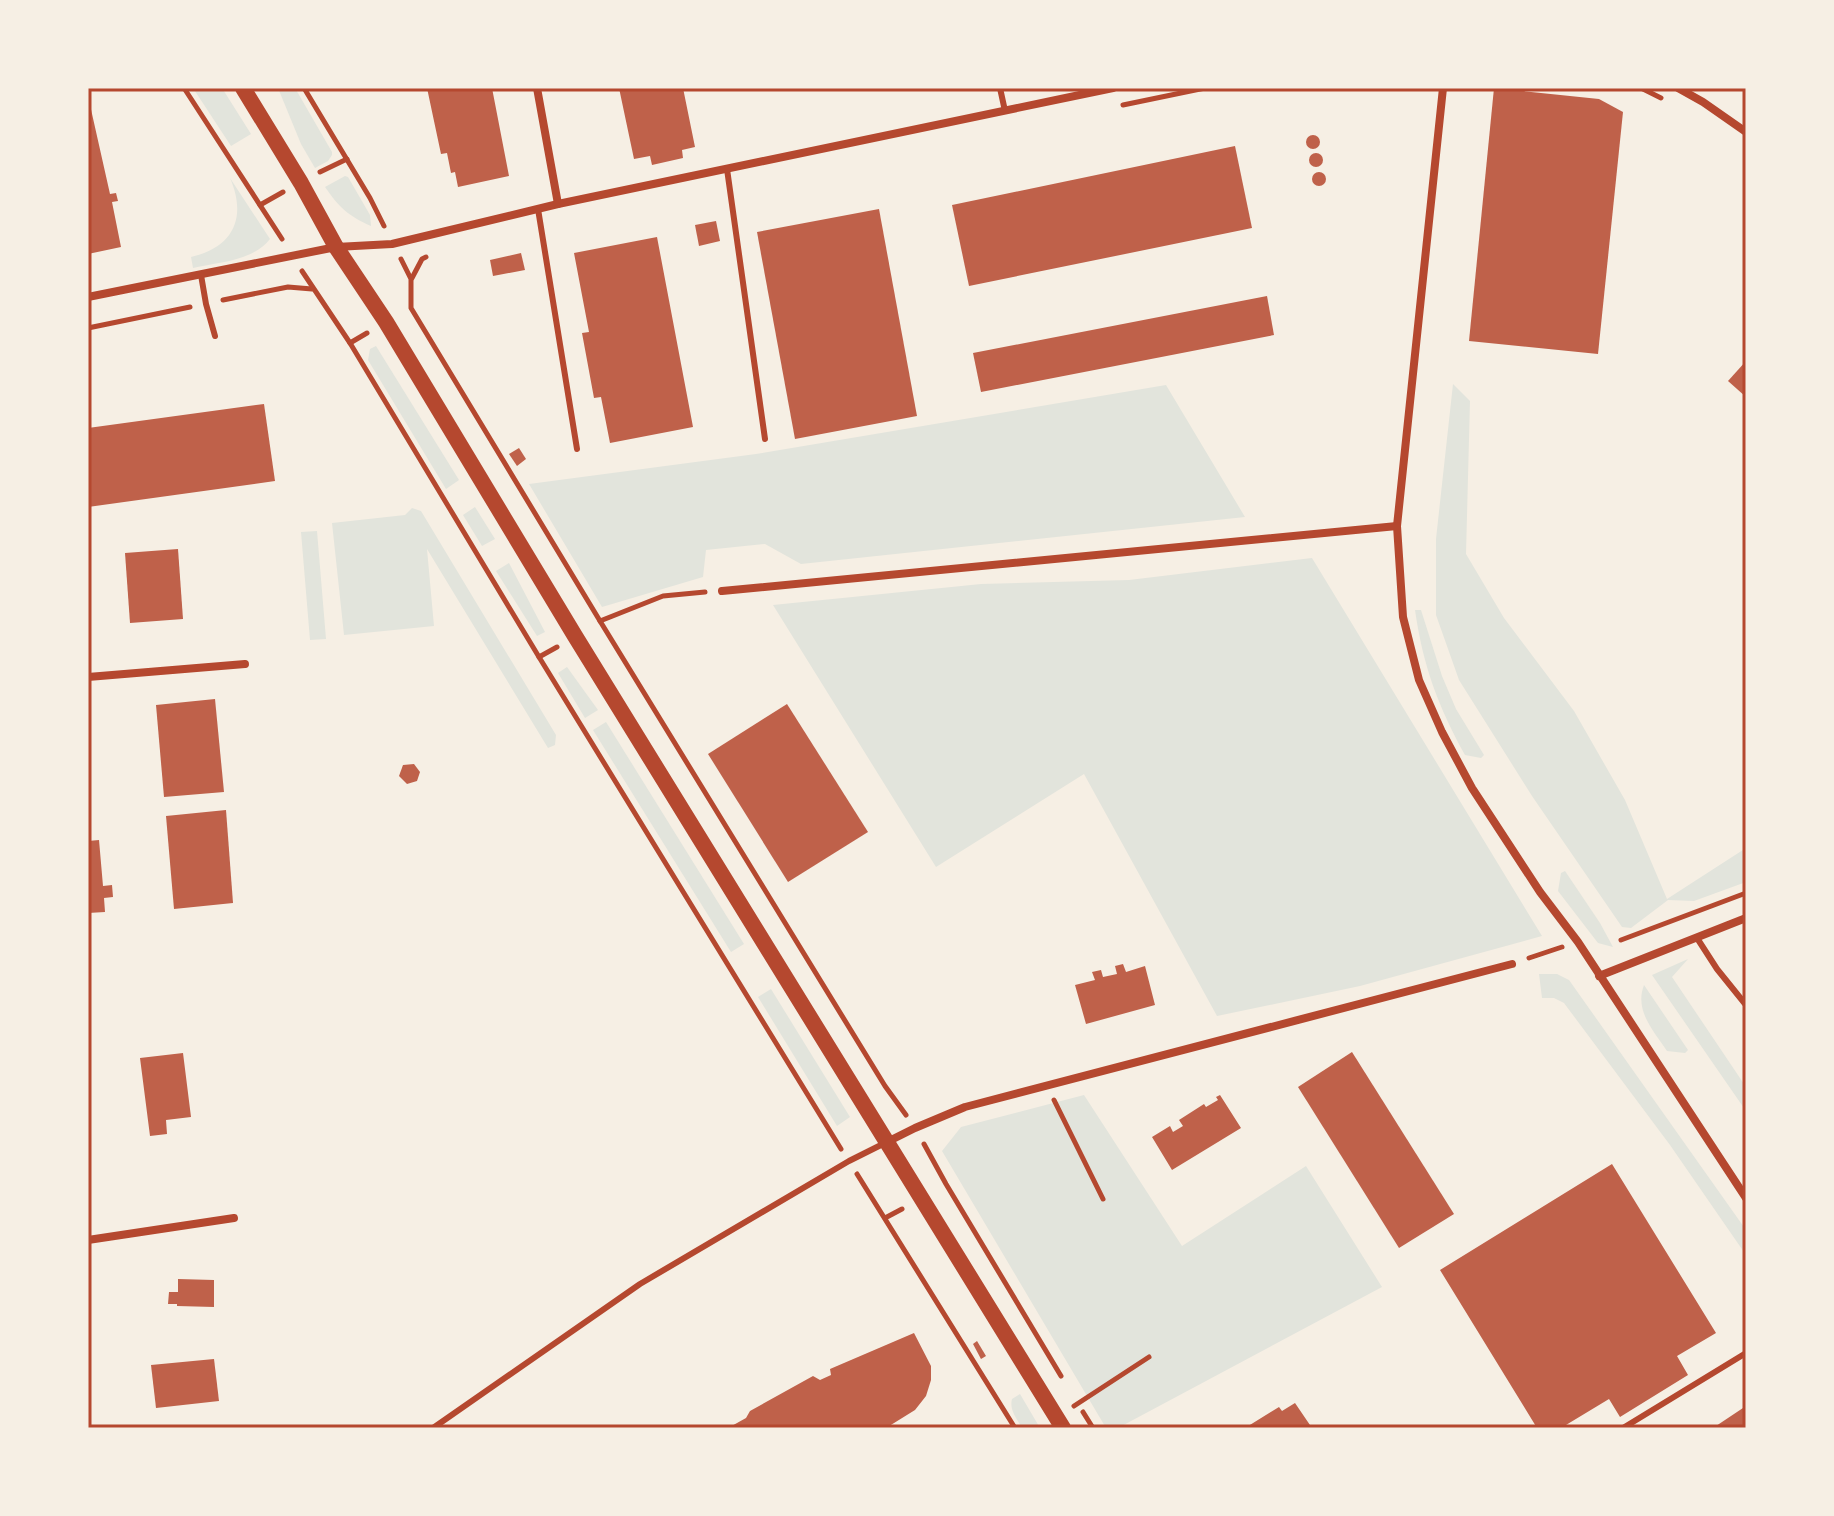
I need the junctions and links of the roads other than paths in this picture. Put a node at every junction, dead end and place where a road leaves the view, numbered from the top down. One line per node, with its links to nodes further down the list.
1 (243, 88): 12 (main road)
2 (537, 88): 10 (street)
3 (1000, 88): 7 (lane)
4 (1113, 88): 7 (street)
5 (1443, 88): 18 (street)
6 (1678, 88): 8 (street)
7 (1005, 111): 9 (street)
8 (1746, 132)
9 (727, 169): 10 (street); 16 (lane)
10 (558, 204): 11 (street)
11 (538, 209): 12 (street); 17 (lane)
12 (336, 247): 13 (street); 27 (main road)
13 (201, 275): 14 (street); 15 (lane)
14 (88, 297)
15 (215, 336)
16 (765, 439)
17 (577, 449)
18 (1397, 526): 19 (street); 25 (street)
19 (722, 591)
20 (245, 664): 21 (street)
21 (88, 677)
22 (1746, 918): 23 (street)
23 (1697, 938): 25 (street); 26 (lane)
24 (1512, 964): 27 (street)
25 (1599, 976): 28 (street)
26 (1746, 1005)
27 (887, 1142): 32 (main road); 33 (lane)
28 (1746, 1198)
29 (234, 1218): 30 (street)
30 (88, 1240)
31 (1746, 1353): 34 (lane)
32 (1060, 1423)
33 (433, 1428)
34 (1623, 1428)

